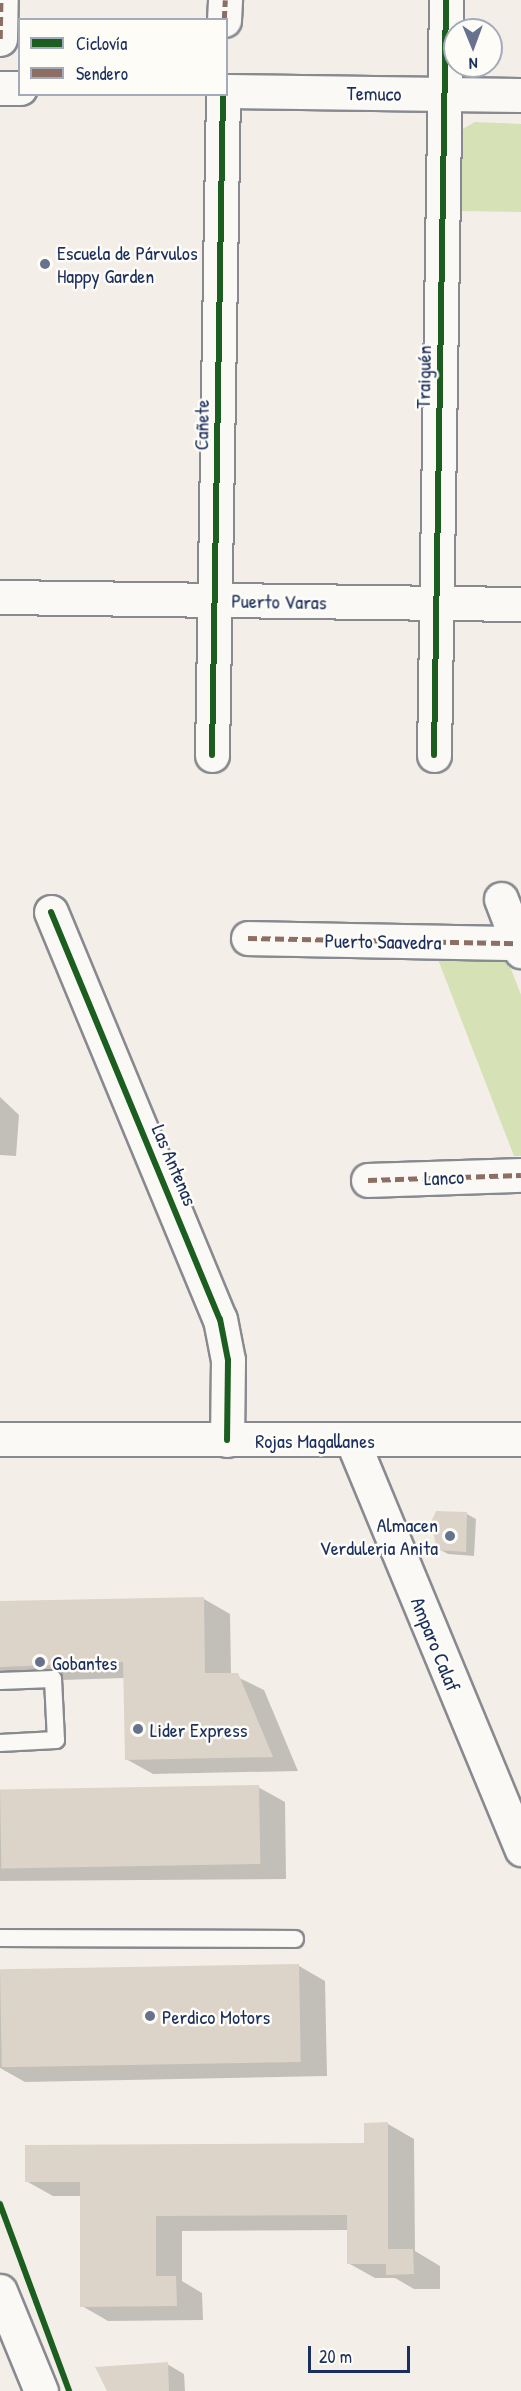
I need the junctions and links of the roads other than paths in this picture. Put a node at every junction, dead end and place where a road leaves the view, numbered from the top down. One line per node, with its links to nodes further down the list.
1 (1, 0): 5 (street)
2 (225, 0): 4 (street)
3 (446, 0): 9 (street, Traiguén)
4 (224, 18)
5 (0, 39)
6 (0, 88): 7 (street)
7 (18, 88)
8 (228, 91): 9 (street, Temuco)
9 (444, 94): 10 (street, Temuco); 14 (street, Traiguén)
10 (521, 95)
11 (223, 96): 13 (street, Cañete)
12 (0, 597): 13 (street, Puerto Varas)
13 (214, 600): 14 (street, Puerto Varas); 16 (street, Cañete)
14 (436, 603): 15 (street, Puerto Varas); 17 (street, Traiguén)
15 (521, 604)
16 (212, 755)
17 (434, 755)
18 (501, 899): 21 (street)
19 (51, 912): 26 (street, Las Antenas)
20 (248, 938): 21 (street, Puerto Saavedra)
21 (519, 947)
22 (521, 1175): 23 (street, Lanco)
23 (368, 1180)
24 (0, 1439): 26 (street, Rojas Magallanes)
25 (521, 1439): 27 (street, Rojas Magallanes)
26 (227, 1440): 27 (street, Rojas Magallanes)
27 (351, 1440): 30 (street, Amparo Calaf)
28 (0, 1681): 29 (lane)
29 (0, 1743)
30 (521, 1847)
31 (0, 1938): 32 (lane)
32 (295, 1938)
33 (0, 2291): 34 (street)
34 (41, 2391)

